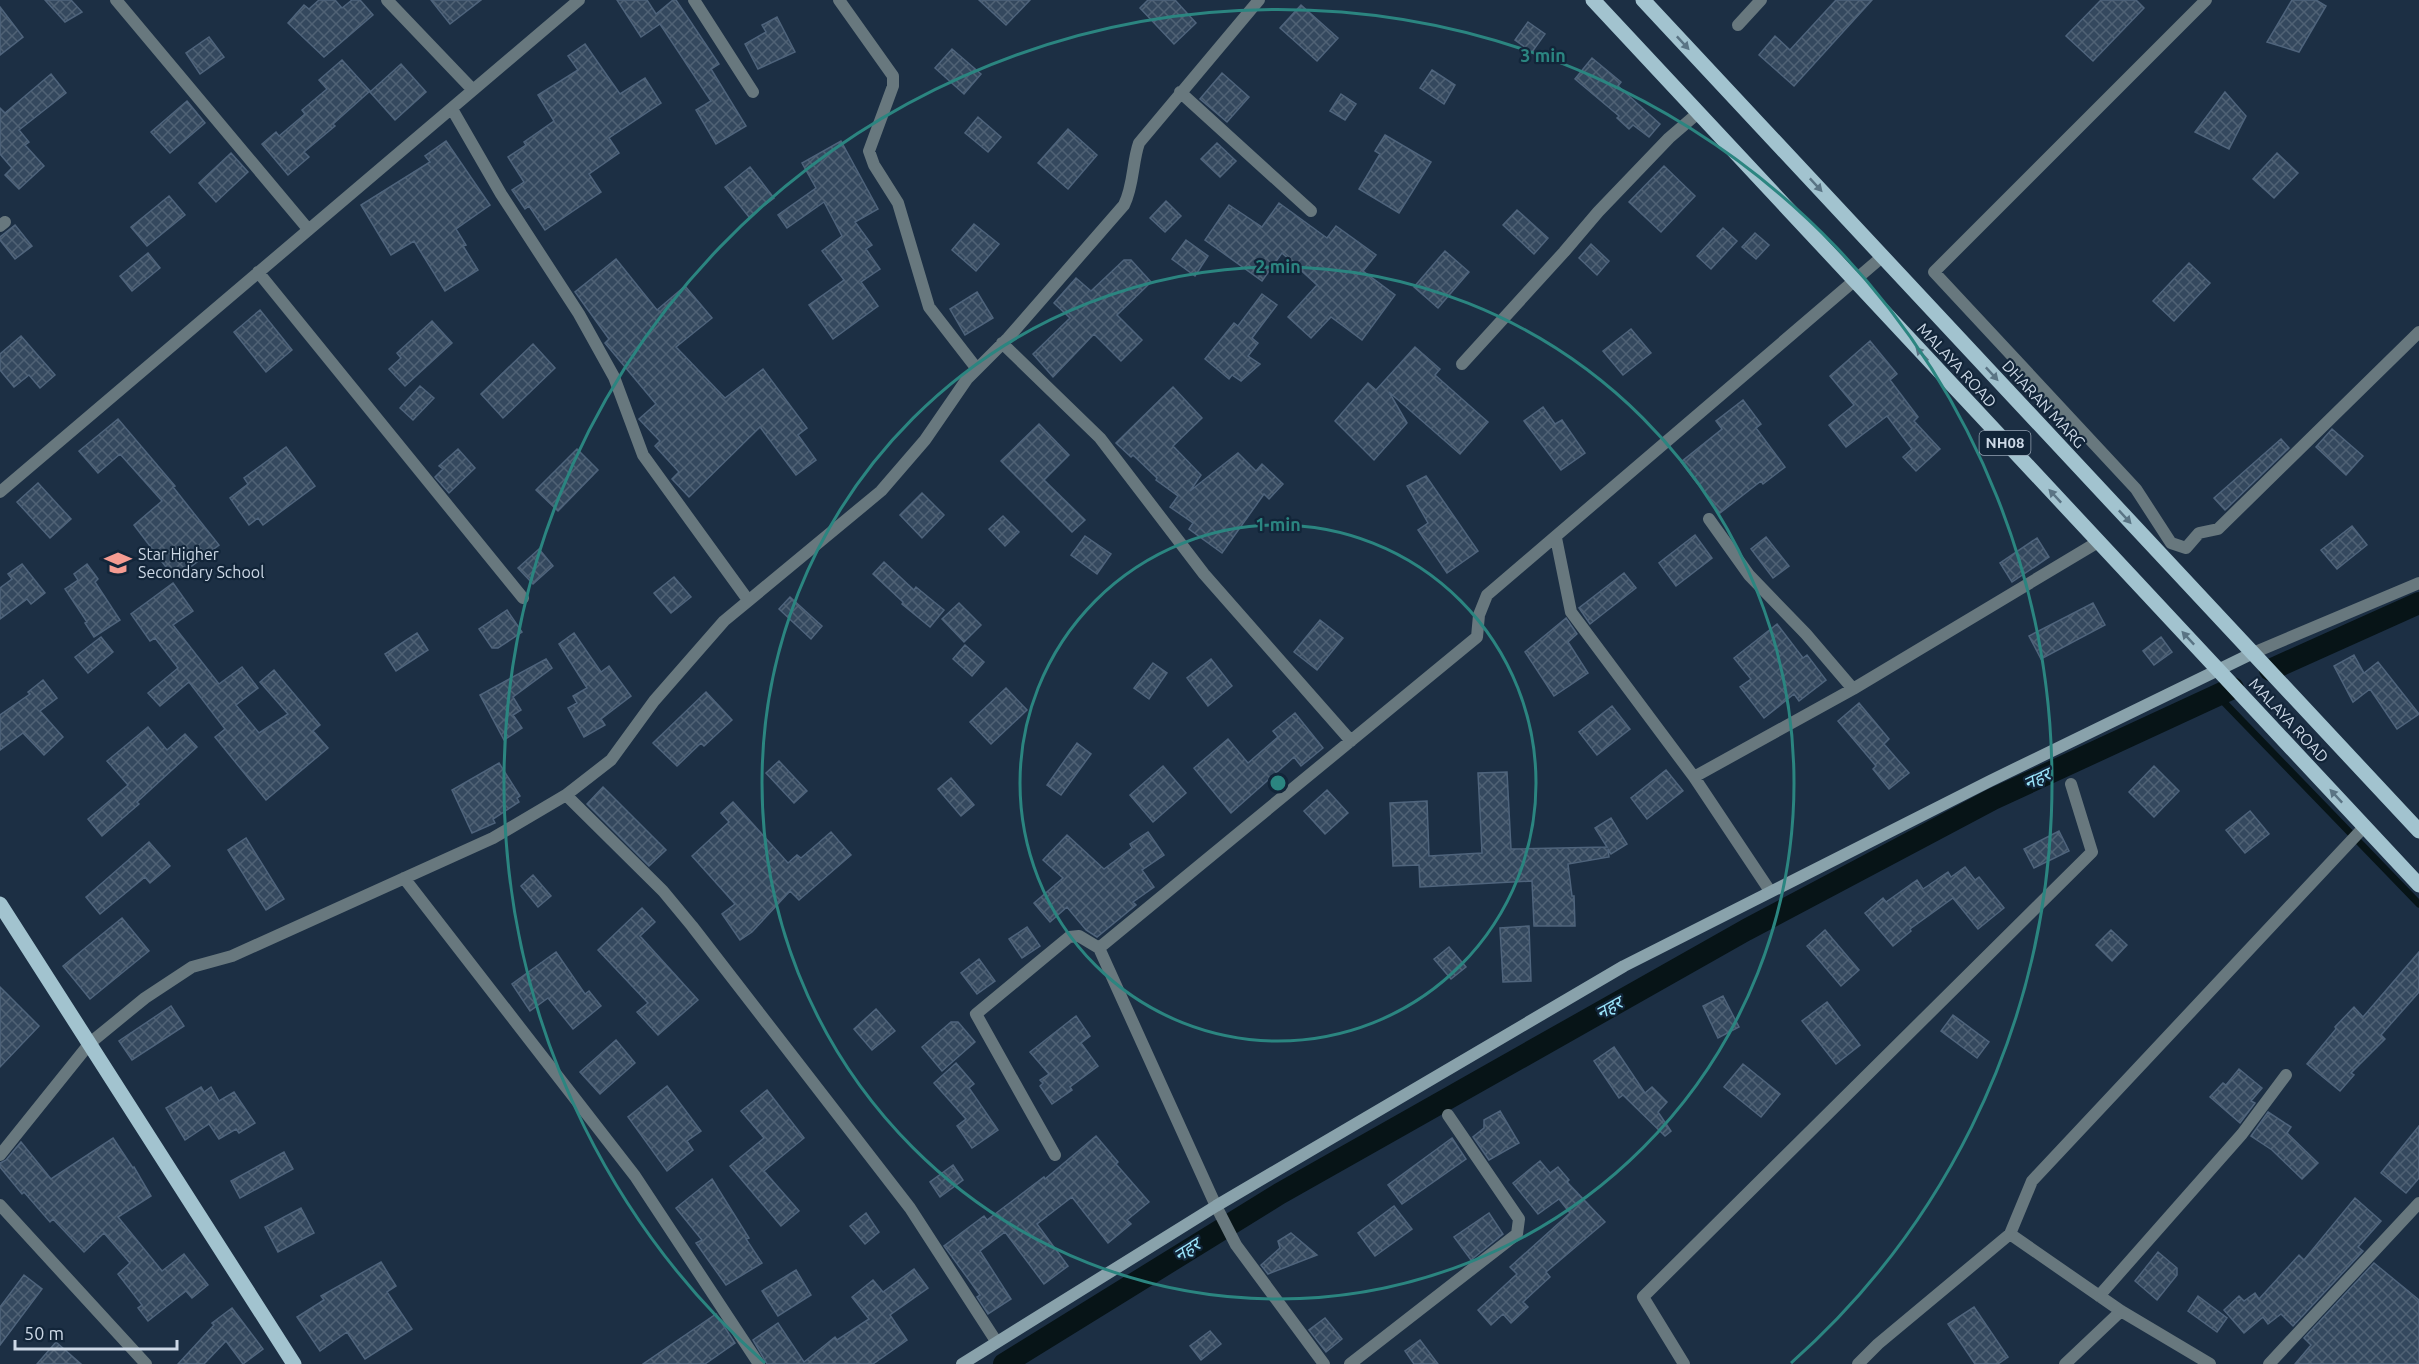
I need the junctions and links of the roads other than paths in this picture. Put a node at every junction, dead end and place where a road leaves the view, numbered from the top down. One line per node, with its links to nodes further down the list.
1 (116, 0): 18 (street)
2 (387, 0): 12 (street)
3 (579, 0): 12 (street)
4 (694, 0): 13 (street)
5 (839, 0): 25 (street)
6 (1259, 0): 14 (street)
7 (1593, 0): 16 (main road, MALAYA ROAD / NH08)
8 (1643, 0): 19 (main road, DHARAN MARG / NH08, one-way to 19)
9 (1761, 0): 11 (street)
10 (2206, 0): 22 (street)
11 (1738, 25)
12 (474, 90): 15 (street)
13 (753, 92)
14 (1180, 92): 17 (street); 23 (street)
15 (452, 109): 18 (street); 32 (street)
16 (1698, 113): 21 (main road, MALAYA ROAD / NH08); 24 (street)
17 (1311, 211)
18 (308, 229): 20 (street)
19 (1882, 257): 21 (street); 33 (main road, DHARAN MARG / NH08, one-way to 33)
20 (258, 272): 26 (street); 31 (street)
21 (1854, 281): 28 (street); 29 (main road, MALAYA ROAD / NH08, one-way to 21)
22 (2419, 332)
23 (1002, 343): 25 (street); 36 (street)
24 (1462, 364)
25 (976, 369): 32 (street)
26 (0, 492)
27 (1709, 519): 35 (street)
28 (1556, 538): 36 (street); 37 (street)
29 (2098, 542): 34 (main road, MALAYA ROAD / NH08, one-way to 29); 35 (street)
30 (2419, 583): 33 (street)
31 (523, 598)
32 (748, 600): 39 (street)
33 (2253, 653): 34 (street); 41 (main road, DHARAN MARG / NH08)
34 (2218, 670): 40 (main road, MALAYA ROAD / NH08, one-way to 34); 44 (street)
35 (1853, 689): 37 (street)
36 (1350, 741): 46 (street)
37 (1694, 777): 44 (street)
38 (2071, 784): 65 (street)
39 (566, 795): 42 (street); 58 (street)
40 (2365, 826): 43 (main road, MALAYA ROAD / NH08); 55 (street)
41 (2419, 831)
42 (404, 878): 47 (street); 61 (street)
43 (2419, 885)
44 (1770, 891): 54 (street)
45 (0, 904): 47 (main road)
46 (1099, 948): 51 (street); 54 (street)
47 (90, 1043): 50 (street); 60 (main road)
48 (2286, 1075): 56 (street)
49 (1448, 1115): 64 (street)
50 (0, 1155)
51 (1055, 1155)
52 (2419, 1203): 69 (street)
53 (0, 1205): 59 (street)
54 (1216, 1206): 58 (street); 63 (street)
55 (2010, 1234): 56 (street); 66 (street)
56 (2099, 1296): 57 (street)
57 (2121, 1311): 67 (street); 68 (street)
58 (996, 1341): 62 (street)
59 (146, 1364)
60 (294, 1364)
61 (759, 1364)
62 (962, 1364)
63 (1324, 1364)
64 (1350, 1364)
65 (1684, 1364)
66 (1858, 1364)
67 (2065, 1364)
68 (2210, 1364)
69 (2269, 1364)

